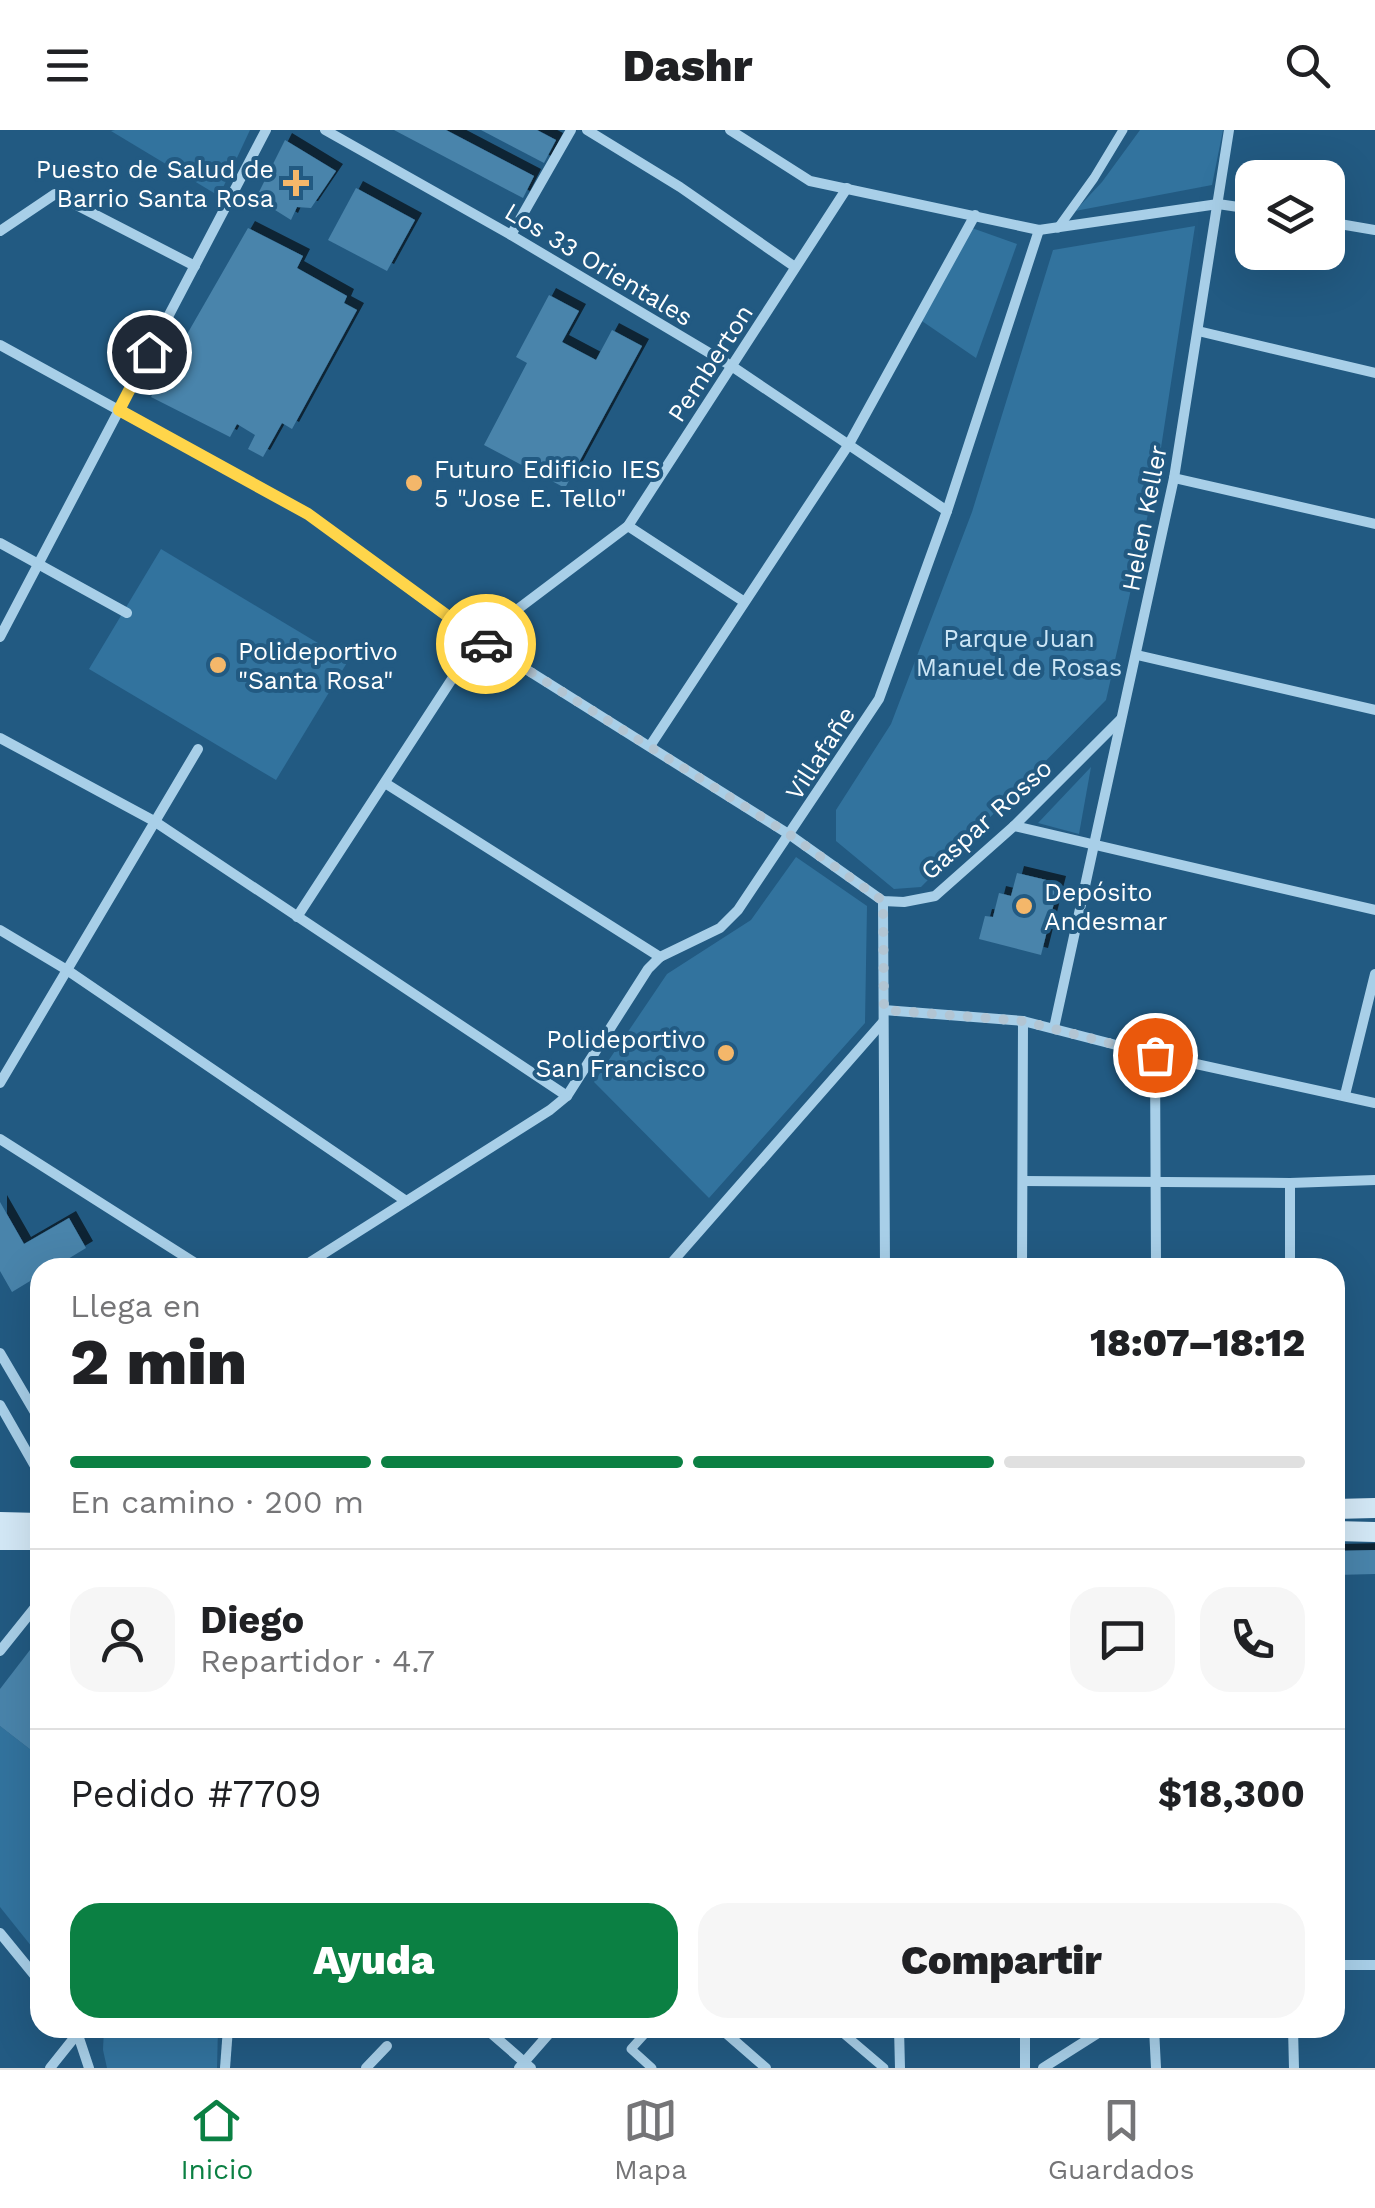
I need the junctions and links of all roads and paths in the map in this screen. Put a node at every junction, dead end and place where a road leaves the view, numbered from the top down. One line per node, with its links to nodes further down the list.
1 (266, 130): 18 (street)
2 (324, 130): 17 (street, Los 33 Orientales)
3 (571, 130): 17 (street)
4 (588, 130): 19 (street)
5 (730, 130): 8 (street)
6 (1122, 130): 13 (street)
7 (1230, 130): 9 (street, Helen Keller)
8 (847, 188): 11 (street); 19 (street, Pemberton)
9 (1218, 204): 10 (street); 13 (street); 20 (street, Helen Keller)
10 (1235, 207)
11 (975, 215): 14 (street); 25 (street)
12 (1345, 225): 15 (street)
13 (1058, 228): 14 (street)
14 (1040, 230): 27 (street, Villafañe)
15 (1375, 230)
16 (0, 231): 18 (street)
17 (511, 235): 22 (street, Los 33 Orientales)
18 (195, 266): 24 (street)
19 (795, 267): 22 (street, Pemberton)
20 (1198, 331): 23 (street); 26 (street, Helen Keller)
21 (0, 344): 24 (street)
22 (733, 366): 25 (street, Los 33 Orientales); 29 (street, Pemberton)
23 (1375, 373)
24 (119, 410): 31 (street); 35 (street)
25 (849, 444): 27 (street, Los 33 Orientales); 32 (street)
26 (1174, 478): 28 (street); 36 (street, Helen Keller)
27 (947, 511): 45 (street, Villafañe)
28 (1375, 524)
29 (628, 526): 32 (street); 35 (street, Pemberton)
30 (0, 543): 31 (street)
31 (38, 564): 33 (street); 34 (street)
32 (743, 601): 40 (street)
33 (127, 613)
34 (0, 637)
35 (478, 639): 40 (street); 42 (street, Pemberton)
36 (1137, 655): 37 (street); 38 (street, Helen Keller)
37 (1375, 710)
38 (1121, 719): 44 (street, Gaspar Rosso); 46 (street, Helen Keller)
39 (0, 738): 43 (street)
40 (650, 746): 45 (street)
41 (198, 749): 43 (street)
42 (384, 783): 49 (street, Pemberton); 51 (street)
43 (154, 821): 49 (street); 52 (street)
44 (1014, 826): 46 (street); 47 (street, Gaspar Rosso)
45 (790, 835): 47 (street); 51 (street, Villafañe)
46 (1092, 846): 48 (street); 56 (street, Helen Keller)
47 (883, 901): 54 (street)
48 (1375, 910)
49 (298, 917): 60 (street)
50 (0, 930): 52 (street)
51 (660, 957): 60 (street, Villafañe)
52 (67, 970): 58 (street); 67 (street)
53 (1375, 974): 59 (street)
54 (883, 1016): 55 (street); 70 (street); 71 (street)
55 (1023, 1021): 56 (street); 64 (street)
56 (1054, 1028): 57 (street)
57 (1155, 1055): 59 (street); 65 (street)
58 (0, 1082)
59 (1346, 1095): 61 (street)
60 (567, 1096): 67 (street, Villafañe)
61 (1375, 1103)
62 (0, 1139): 68 (street)
63 (1375, 1180): 66 (street)
64 (1023, 1181): 65 (street); 72 (street)
65 (1157, 1181): 66 (street); 73 (street)
66 (1290, 1183): 74 (street)
67 (406, 1201): 69 (street, Villafañe)
68 (188, 1258)
69 (316, 1258)
70 (676, 1258)
71 (885, 1258)
72 (1022, 1258)
73 (1156, 1258)
74 (1290, 1258)
75 (0, 1354): 77 (street)
76 (0, 1405): 78 (street)
77 (30, 1405)
78 (30, 1458)
79 (1345, 1508): 80 (main road)
80 (1375, 1508)
81 (0, 1522): 82 (main road)
82 (30, 1522)
83 (1345, 1531): 84 (main road)
84 (1375, 1532)
85 (0, 1540): 86 (main road)
86 (30, 1540)
87 (30, 1613): 88 (street)
88 (0, 1651)
89 (0, 1933): 92 (street)
90 (1345, 1965): 91 (street)
91 (1375, 1965)
92 (30, 1970)
93 (72, 2038): 108 (street)
94 (81, 2038): 109 (street)
95 (227, 2038): 110 (street)
96 (495, 2038): 107 (street)
97 (546, 2038): 107 (street)
98 (641, 2038): 112 (street)
99 (732, 2038): 113 (street)
100 (849, 2038): 114 (street)
101 (899, 2038): 115 (street)
102 (1025, 2038): 116 (street)
103 (1090, 2038): 117 (street)
104 (1154, 2038): 118 (street)
105 (1293, 2038): 119 (street)
106 (387, 2046): 111 (street)
107 (524, 2066)
108 (50, 2068)
109 (89, 2068)
110 (224, 2068)
111 (366, 2068)
112 (652, 2068)
113 (766, 2068)
114 (884, 2068)
115 (900, 2068)
116 (1025, 2068)
117 (1043, 2068)
118 (1156, 2068)
119 (1294, 2068)

